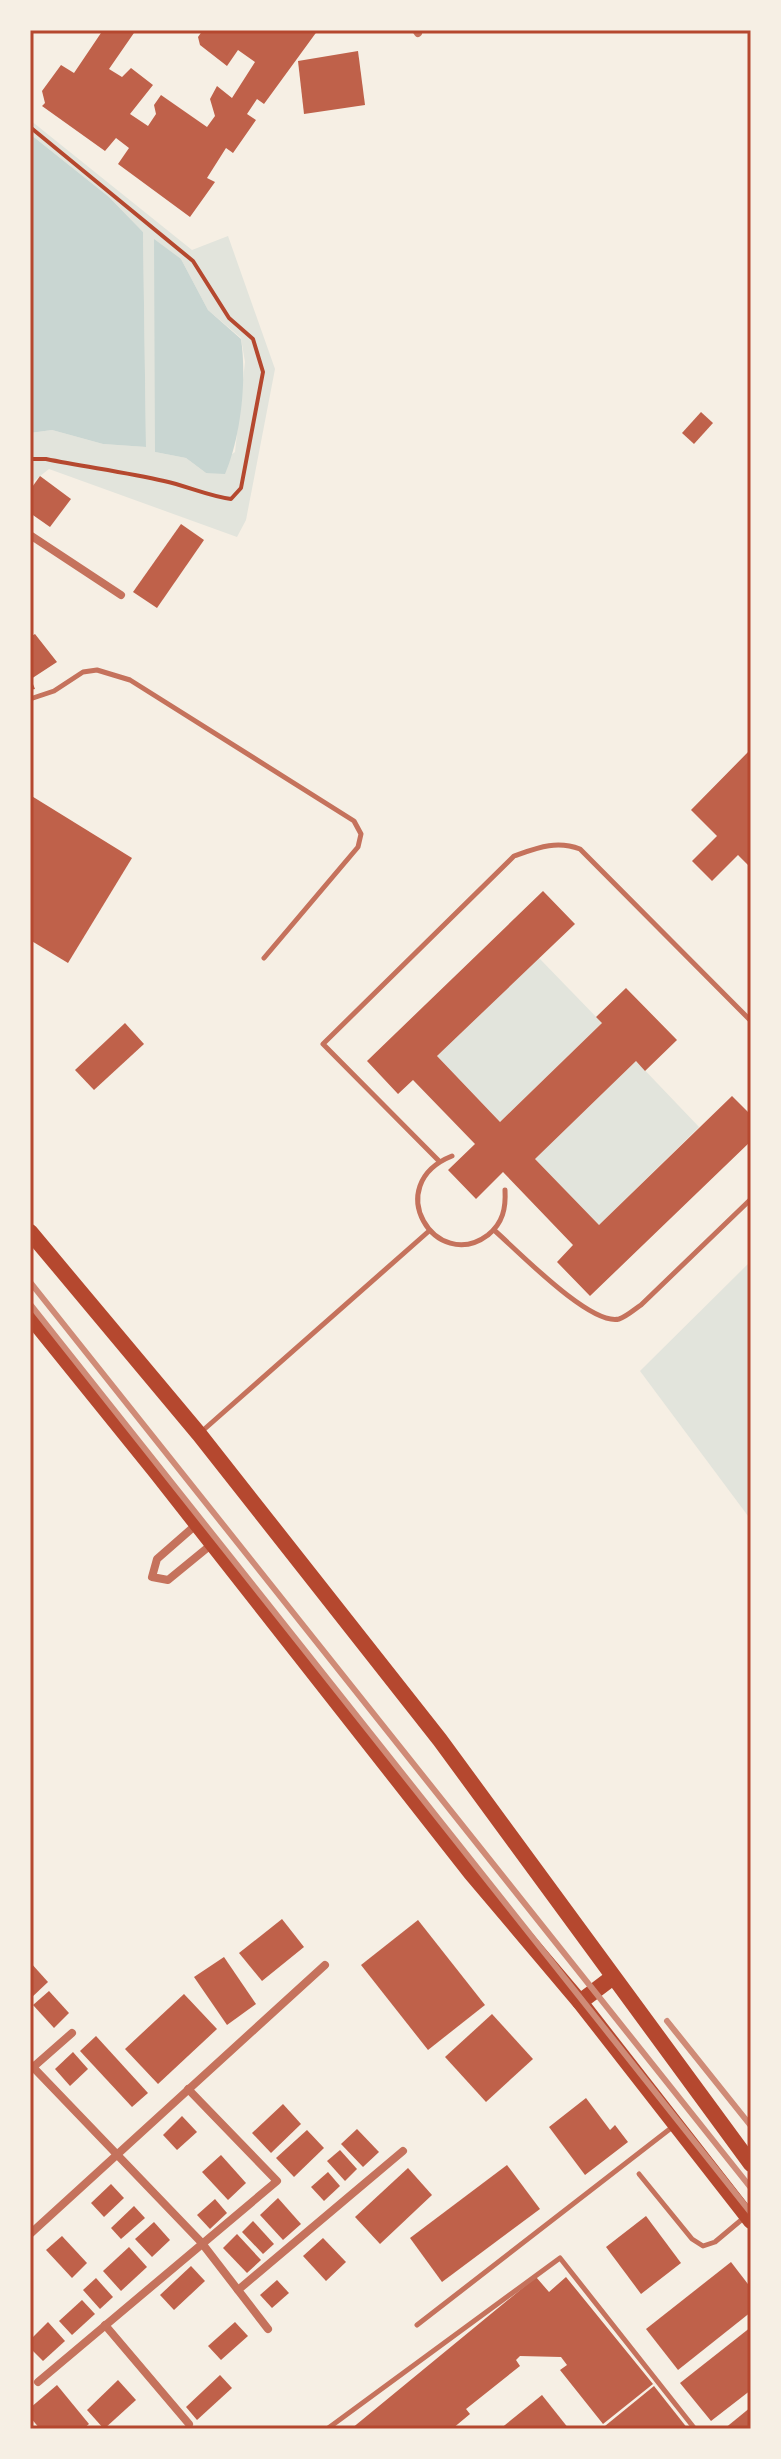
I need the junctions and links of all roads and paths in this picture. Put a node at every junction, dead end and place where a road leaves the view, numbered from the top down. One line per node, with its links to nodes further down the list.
1 (30, 127): 2 (path)
2 (30, 459)
3 (30, 535): 4 (street)
4 (121, 595)
5 (30, 699): 6 (lane)
6 (264, 958)
7 (751, 1021): 9 (lane)
8 (452, 1156): 9 (lane)
9 (439, 1161): 13 (lane)
10 (505, 1190): 12 (lane)
11 (751, 1199): 12 (lane)
12 (494, 1230): 13 (lane)
13 (429, 1231): 16 (lane)
14 (30, 1232): 16 (main road)
15 (30, 1316): 17 (main road)
16 (199, 1434): 20 (main road)
17 (197, 1524): 18 (main road); 18 (street)
18 (213, 1544): 21 (main road)
19 (325, 1965): 24 (street)
20 (613, 1977): 21 (main road); 28 (main road)
21 (580, 2002): 25 (main road)
22 (72, 2033): 23 (street)
23 (31, 2067): 27 (street)
24 (188, 2089): 27 (street); 32 (street)
25 (676, 2125): 30 (main road); 35 (lane)
26 (403, 2151): 33 (street)
27 (117, 2154): 31 (street); 32 (street)
28 (751, 2164)
29 (639, 2174): 30 (lane)
30 (749, 2218)
31 (30, 2234)
32 (201, 2242): 33 (street); 34 (street)
33 (238, 2290): 36 (street)
34 (105, 2325): 37 (street); 38 (street)
35 (417, 2325)
36 (268, 2329)
37 (38, 2382)
38 (189, 2424)
39 (327, 2429): 40 (lane)
40 (695, 2429)

